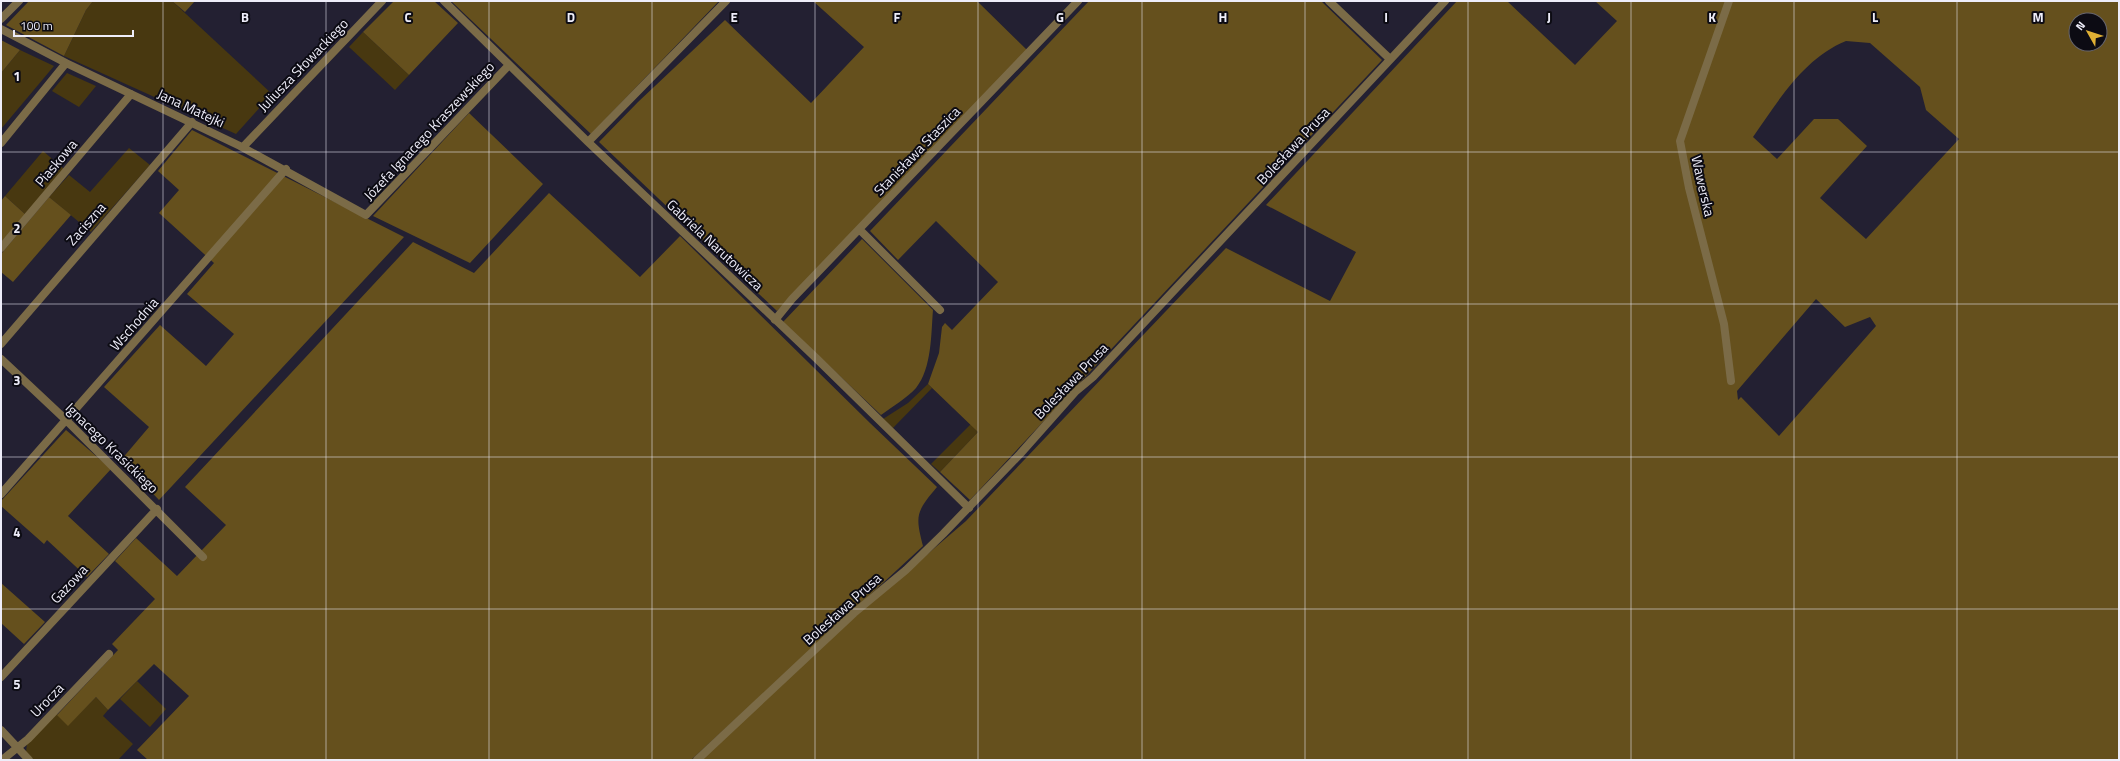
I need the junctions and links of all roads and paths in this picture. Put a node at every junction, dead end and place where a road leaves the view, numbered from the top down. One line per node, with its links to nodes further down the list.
1 (18, 1): 9 (street)
2 (382, 1): 18 (street, Juliusza Słowackiego)
3 (444, 1): 13 (street, Gabriela Narutowicza)
4 (726, 1): 16 (street)
5 (1078, 1): 21 (street, Stanisława Staszica)
6 (1329, 1): 11 (street)
7 (1445, 1): 11 (street, Bolesława Prusa)
8 (1729, 1): 27 (street, Wawerska)
9 (1, 19)
10 (1, 29): 12 (street, Jana Matejki)
11 (1390, 59): 30 (street, Bolesława Prusa)
12 (66, 63): 14 (street, Jana Matejki); 17 (street)
13 (509, 65): 16 (street, Gabriela Narutowicza); 20 (street, Józefa Ignacego Kraszewskiego)
14 (131, 94): 15 (street, Jana Matejki); 22 (street, Piaskowa)
15 (192, 122): 18 (street, Jana Matejki); 25 (street, Zaciszna)
16 (588, 142): 24 (street, Gabriela Narutowicza)
17 (1, 143)
18 (243, 147): 19 (street, Jana Matejki)
19 (286, 170): 20 (street, Jana Matejki); 28 (street, Wschodnia)
20 (368, 214)
21 (860, 230): 23 (street); 24 (street, Stanisława Staszica)
22 (1, 248)
23 (940, 310)
24 (775, 320): 30 (street, Gabriela Narutowicza)
25 (1, 344)
26 (1, 359): 28 (street, Ignacego Krasickiego)
27 (1731, 381)
28 (66, 420): 29 (street, Wschodnia); 31 (street, Ignacego Krasickiego)
29 (1, 494)
30 (969, 508): 39 (street, Bolesława Prusa)
31 (157, 509): 32 (street, Ignacego Krasickiego); 34 (street, Gazowa)
32 (203, 557)
33 (109, 654): 36 (street, Urocza)
34 (1, 677)
35 (1, 730): 36 (street)
36 (17, 747): 37 (street, Urocza); 38 (street)
37 (2, 760)
38 (29, 760)
39 (697, 760)

